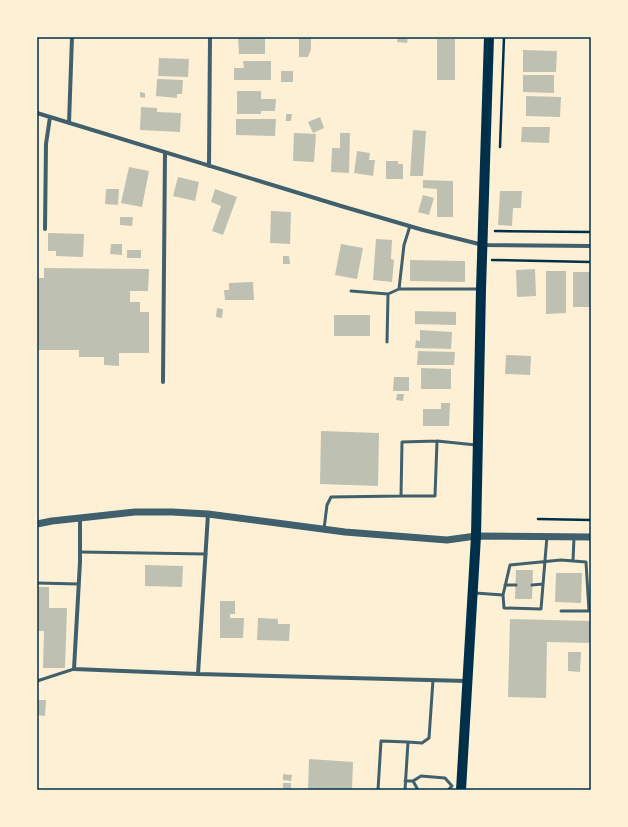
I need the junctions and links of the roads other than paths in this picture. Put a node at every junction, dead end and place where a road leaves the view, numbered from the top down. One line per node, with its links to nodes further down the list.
1 (72, 37): 6 (street)
2 (210, 37): 8 (street)
3 (489, 37): 11 (main road)
4 (37, 113): 5 (street)
5 (50, 117): 6 (street); 10 (street)
6 (69, 123): 7 (street)
7 (166, 152): 8 (street); 18 (street)
8 (209, 166): 9 (street)
9 (410, 226): 11 (street); 13 (lane)
10 (45, 229)
11 (483, 245): 12 (street); 14 (main road)
12 (591, 246)
13 (399, 289): 14 (lane); 16 (lane)
14 (481, 290): 20 (main road)
15 (351, 292): 16 (lane)
16 (388, 294): 17 (lane)
17 (387, 342)
18 (163, 382)
19 (437, 442): 20 (lane); 21 (lane); 21 (lane)
20 (477, 445): 26 (main road)
21 (401, 496): 25 (lane)
22 (208, 514): 23 (street); 25 (street); 31 (street)
23 (80, 518): 24 (street); 30 (street)
24 (37, 524)
25 (324, 529): 26 (street)
26 (476, 536): 27 (street); 40 (main road)
27 (547, 536): 28 (street); 33 (lane)
28 (574, 536): 29 (street); 32 (lane)
29 (591, 537)
30 (80, 552): 31 (lane); 35 (street)
31 (206, 554): 44 (street)
32 (573, 561): 33 (lane); 42 (lane)
33 (545, 562): 36 (lane); 37 (lane)
34 (37, 583): 35 (lane)
35 (79, 584): 43 (street)
36 (543, 584): 39 (lane); 41 (lane)
37 (505, 585): 38 (lane); 41 (lane)
38 (516, 585)
39 (532, 585)
40 (473, 593): 41 (lane); 47 (main road)
41 (504, 595)
42 (561, 611)
43 (74, 669): 44 (street); 46 (lane)
44 (198, 674): 45 (street)
45 (433, 680): 47 (street); 48 (lane)
46 (37, 681)
47 (468, 681): 51 (main road)
48 (408, 742): 49 (lane); 52 (lane)
49 (405, 781): 50 (lane); 53 (lane)
50 (413, 781): 51 (lane); 54 (lane)
51 (458, 788): 55 (lane)
52 (378, 790)
53 (405, 790)
54 (418, 790)
55 (448, 790)

